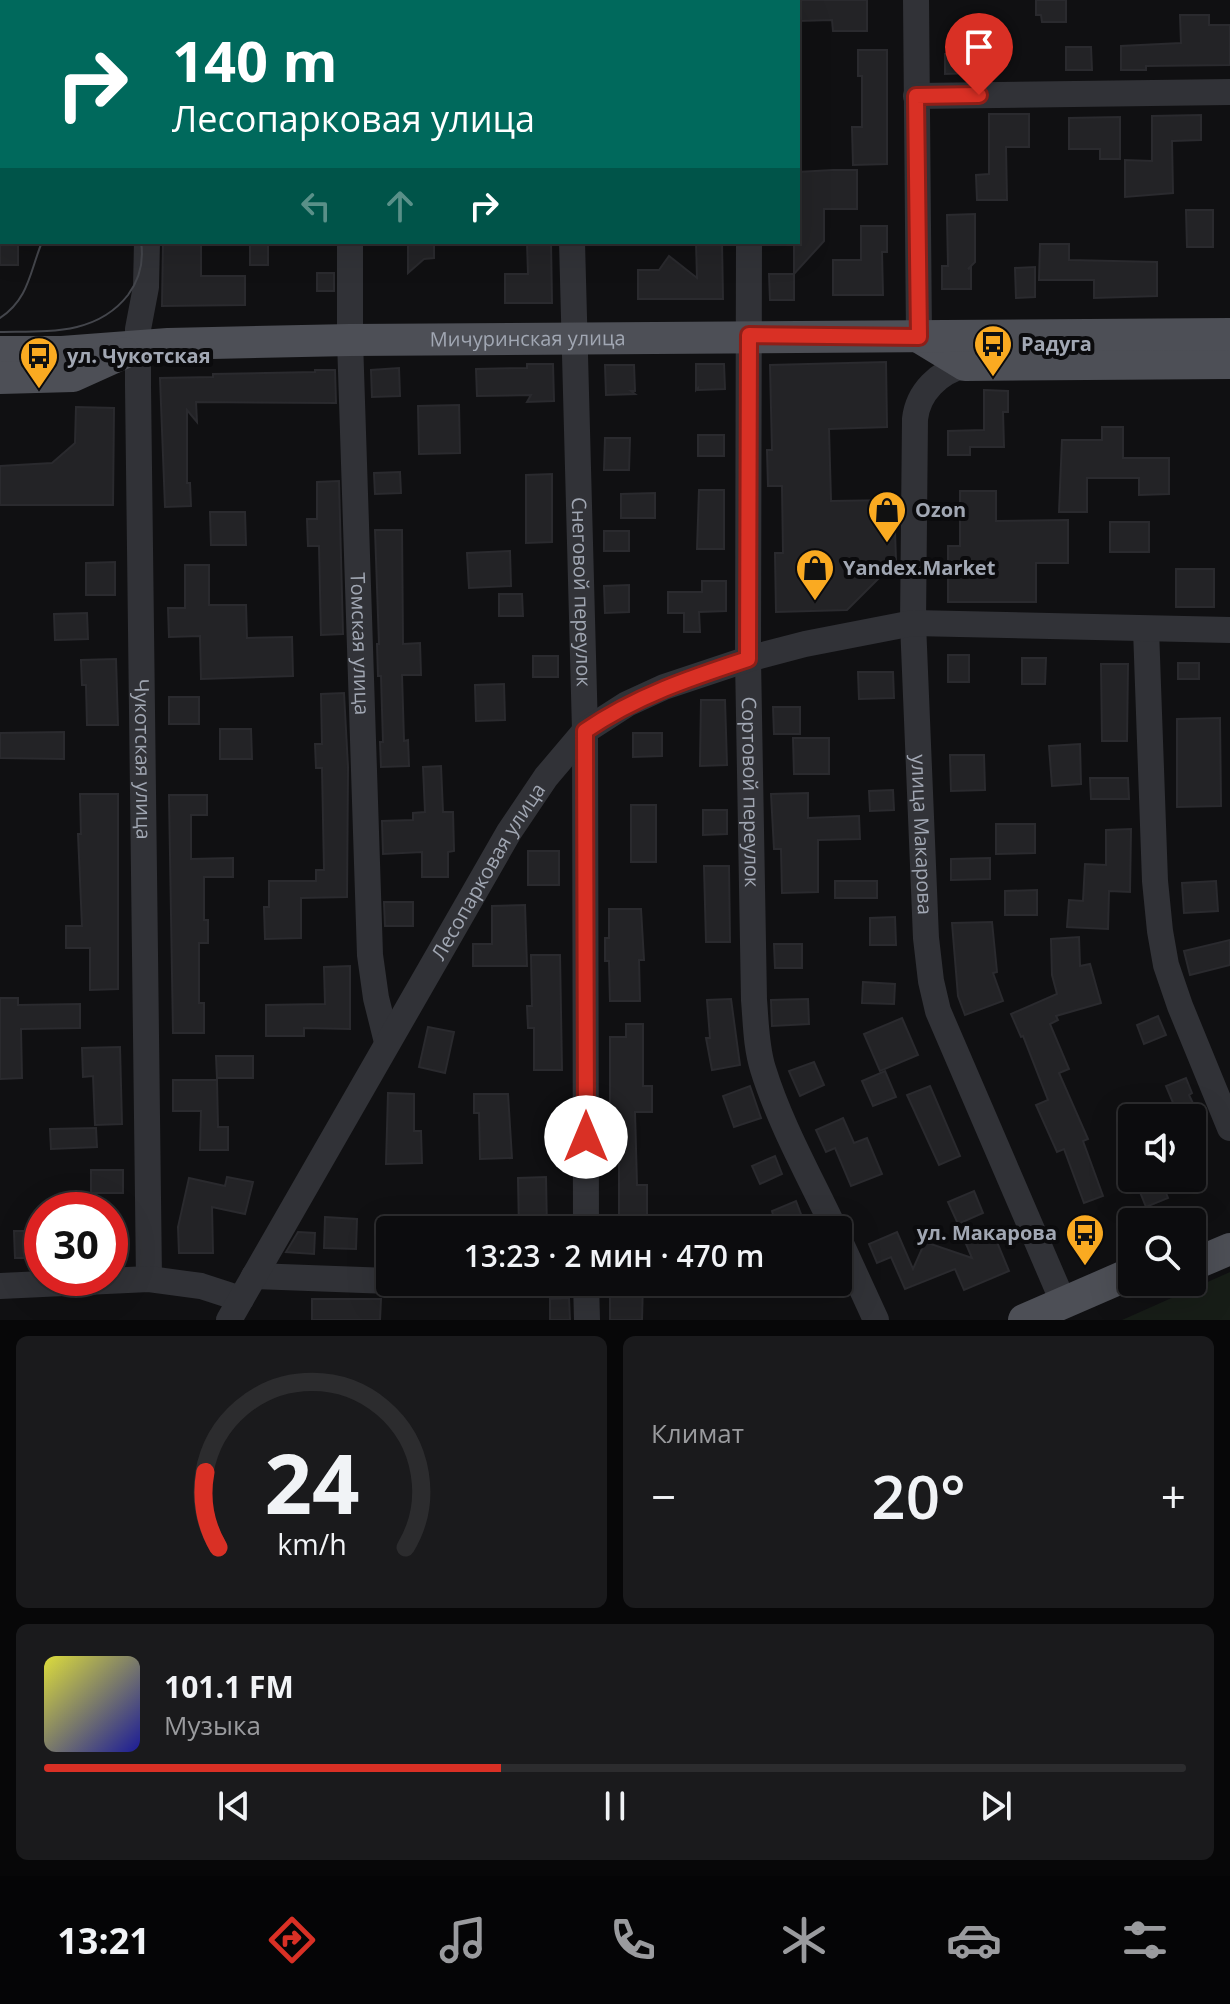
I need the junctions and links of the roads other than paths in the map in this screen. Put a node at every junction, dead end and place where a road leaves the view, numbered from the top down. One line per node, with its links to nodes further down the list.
1 (916, 0): 3 (street)
2 (1230, 92): 3 (street)
3 (916, 96): 11 (street)
4 (147, 244): 13 (street, Чукотская улица)
5 (350, 244): 12 (street, Томская улица)
6 (572, 244): 10 (street, Снеговой переулок)
7 (749, 244): 9 (street, Сортовой переулок)
8 (1230, 334): 11 (main road, Мичуринская улица)
9 (749, 335): 10 (main road, Мичуринская улица); 11 (main road, Мичуринская улица); 21 (street, Сортовой переулок)
10 (573, 337): 12 (main road, Мичуринская улица); 22 (street, Снеговой переулок)
11 (919, 337): 16 (main road)
12 (350, 340): 13 (main road, Мичуринская улица); 23 (street, Томская улица)
13 (138, 347): 14 (main road, Мичуринская улица); 17 (main road, Мичуринская улица); 33 (street, Чукотская улица)
14 (0, 352)
15 (1230, 363): 16 (main road)
16 (965, 365): 18 (street, улица Макарова)
17 (0, 378)
18 (913, 623): 19 (street, Лесопарковая улица); 21 (street, Лесопарковая улица); 40 (street, улица Макарова)
19 (1146, 629): 20 (street, Лесопарковая улица); 24 (street)
20 (1230, 630)
21 (748, 659): 22 (street, Лесопарковая улица); 26 (street, Сортовой переулок)
22 (585, 731): 23 (street, Лесопарковая улица); 25 (street, Снеговой переулок)
23 (387, 1042): 32 (street, Лесопарковая улица)
24 (1230, 1128)
25 (586, 1216)
26 (828, 1216)
27 (1230, 1232): 28 (main road)
28 (1206, 1242)
29 (1230, 1249): 30 (main road)
30 (1206, 1259)
31 (852, 1268): 42 (street)
32 (254, 1276): 34 (street); 39 (street, Лесопарковая улица)
33 (149, 1279): 36 (street); 39 (street)
34 (376, 1280)
35 (1118, 1281): 40 (main road)
36 (0, 1286)
37 (1118, 1294): 40 (main road)
38 (586, 1296): 41 (street)
39 (235, 1310)
40 (1065, 1312): 43 (main road)
41 (587, 1320)
42 (876, 1320)
43 (1024, 1320)

